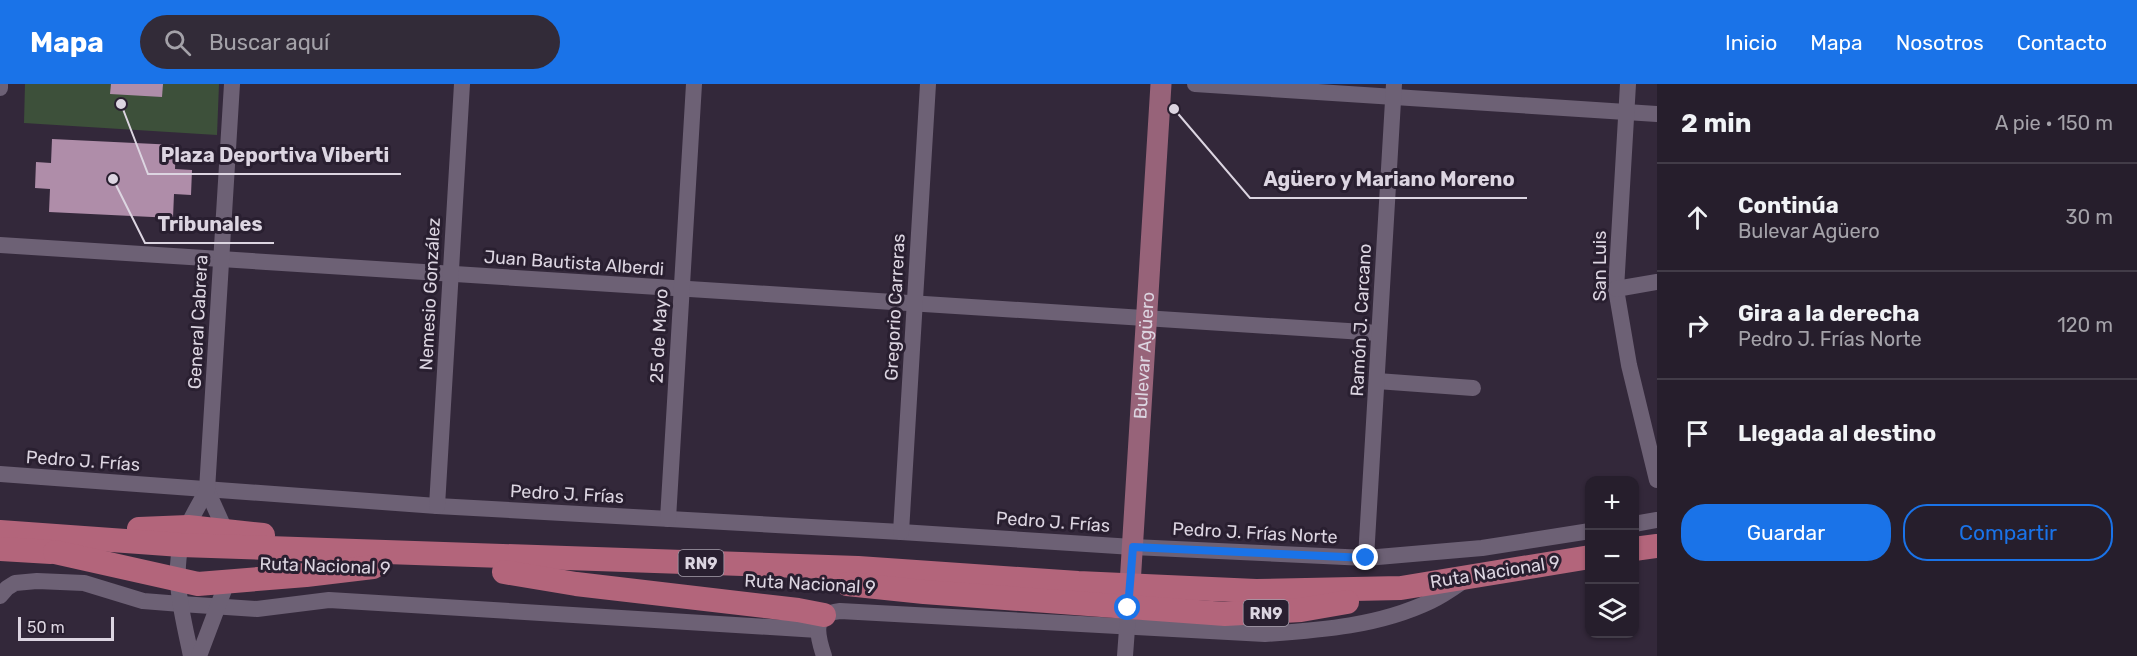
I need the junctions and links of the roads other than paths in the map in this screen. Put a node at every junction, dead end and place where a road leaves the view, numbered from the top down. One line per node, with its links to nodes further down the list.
1 (232, 84): 12 (street, General Cabrera)
2 (462, 84): 13 (street, Nemesio González)
3 (694, 84): 15 (street, 25 de Mayo)
4 (928, 84): 17 (street, Gregorio Carreras)
5 (1161, 84): 18 (main road, Bulevar Agüero)
6 (1195, 84): 8 (street)
7 (1628, 84): 9 (street, San Luis)
8 (1394, 90): 9 (street); 19 (street, Ramón J. Carcano)
9 (1627, 111): 10 (street); 16 (street, San Luis)
10 (1657, 114)
11 (0, 245): 12 (street, Juan Bautista Alberdi)
12 (221, 260): 13 (street, Juan Bautista Alberdi); 24 (street, General Cabrera)
13 (451, 274): 15 (street, Juan Bautista Alberdi); 25 (street, Nemesio González)
14 (1657, 282): 16 (street)
15 (681, 289): 17 (street, Juan Bautista Alberdi); 26 (street, 25 de Mayo)
16 (1616, 289): 23 (street, San Luis)
17 (915, 304): 18 (street, Juan Bautista Alberdi); 31 (street, Gregorio Carreras)
18 (1146, 319): 19 (street, Juan Bautista Alberdi); 35 (main road, Bulevar Agüero)
19 (1380, 333): 20 (street, Ramón J. Carcano)
20 (1377, 381): 21 (street); 40 (street, Ramón J. Carcano)
21 (1473, 388)
22 (0, 474): 24 (street, Pedro J. Frías)
23 (1657, 480)
24 (207, 490): 25 (street, Pedro J. Frías); 29 (street); 39 (street)
25 (437, 506): 26 (street, Pedro J. Frías)
26 (668, 519): 31 (street, Pedro J. Frías)
27 (1657, 520): 28 (street)
28 (1639, 523)
29 (225, 530): 38 (highway); 39 (highway)
30 (0, 532): 33 (highway)
31 (901, 532): 35 (street, Pedro J. Frías)
32 (1585, 532): 40 (street, Pedro J. Frías Norte)
33 (53, 544): 37 (highway); 39 (highway); 39 (highway)
34 (1657, 546): 36 (highway)
35 (1133, 547): 40 (street, Pedro J. Frías Norte); 49 (main road, Bulevar Agüero)
36 (1639, 548)
37 (0, 549)
38 (345, 551): 39 (highway, Ruta Nacional 9 / RN9); 49 (highway, Ruta Nacional 9 / RN9)
39 (182, 553): 42 (highway, Ruta Nacional 9 / RN9); 45 (highway); 47 (street)
40 (1366, 558)
41 (1585, 558): 44 (highway, Ruta Nacional 9 / RN9)
42 (373, 567): 43 (highway, Ruta Nacional 9 / RN9); 45 (highway)
43 (504, 572): 49 (highway, Ruta Nacional 9 / RN9); 50 (highway)
44 (1471, 577): 49 (highway, Ruta Nacional 9 / RN9); 49 (street)
45 (227, 582): 48 (street)
46 (0, 596): 47 (street)
47 (181, 604): 48 (street); 51 (street)
48 (218, 606): 50 (street); 52 (street)
49 (1128, 606): 50 (street); 54 (street)
50 (821, 622): 53 (street)
51 (191, 656)
52 (199, 656)
53 (824, 656)
54 (1125, 656)

